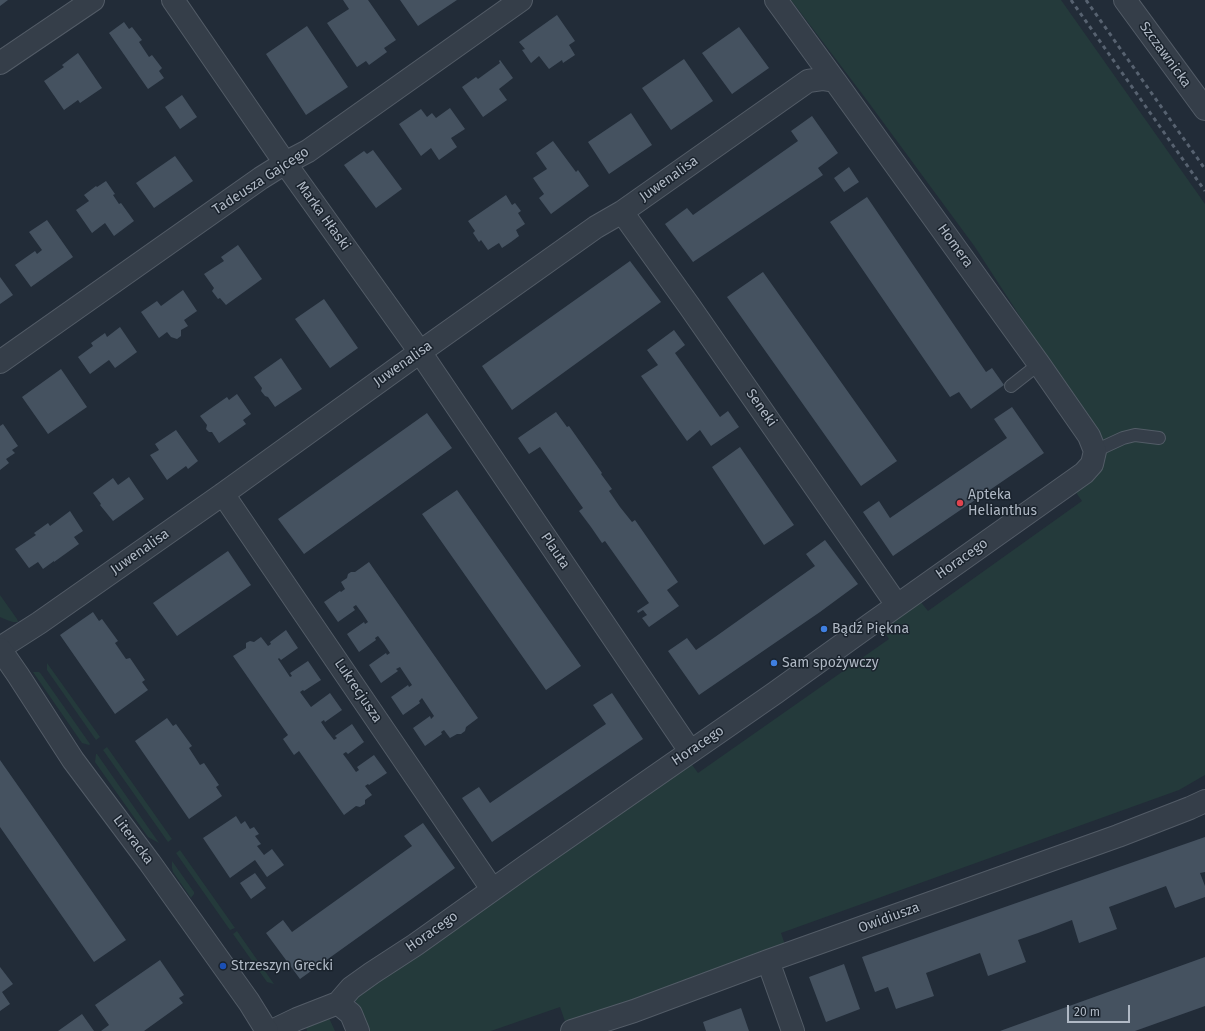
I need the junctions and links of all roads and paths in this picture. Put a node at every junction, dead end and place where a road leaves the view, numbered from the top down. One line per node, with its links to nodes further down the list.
1 (93, 0): 6 (street)
2 (173, 0): 9 (street, Marka Hłaski)
3 (521, 0): 9 (street, Tadeusza Gajcego)
4 (776, 0): 7 (street, Homera)
5 (1125, 0): 8 (street, Szczawnicka)
6 (0, 63)
7 (835, 81): 10 (street, Juwenalisa); 13 (street, Homera)
8 (1205, 109)
9 (285, 163): 11 (street, Marka Hłaski); 12 (street, Tadeusza Gajcego)
10 (622, 212): 11 (street, Juwenalisa); 18 (street, Seneki)
11 (420, 352): 17 (street, Juwenalisa); 20 (street, Plauta)
12 (0, 362)
13 (1039, 364): 14 (lane); 16 (street, Homera)
14 (1011, 386)
15 (1159, 438): 16 (lane)
16 (1092, 444): 18 (street, Horacego)
17 (223, 494): 19 (street, Juwenalisa); 22 (street, Lukrecjusza)
18 (897, 605): 20 (street, Horacego)
19 (0, 649): 25 (street, Literacka)
20 (690, 751): 22 (street, Horacego)
21 (1205, 801): 23 (street, Owidiusza)
22 (492, 889): 24 (street, Horacego)
23 (768, 961): 28 (street, Owidiusza); 29 (street)
24 (338, 1003): 26 (street, Horacego); 27 (street)
25 (267, 1031)
26 (272, 1031)
27 (358, 1031)
28 (572, 1031)
29 (793, 1031)

